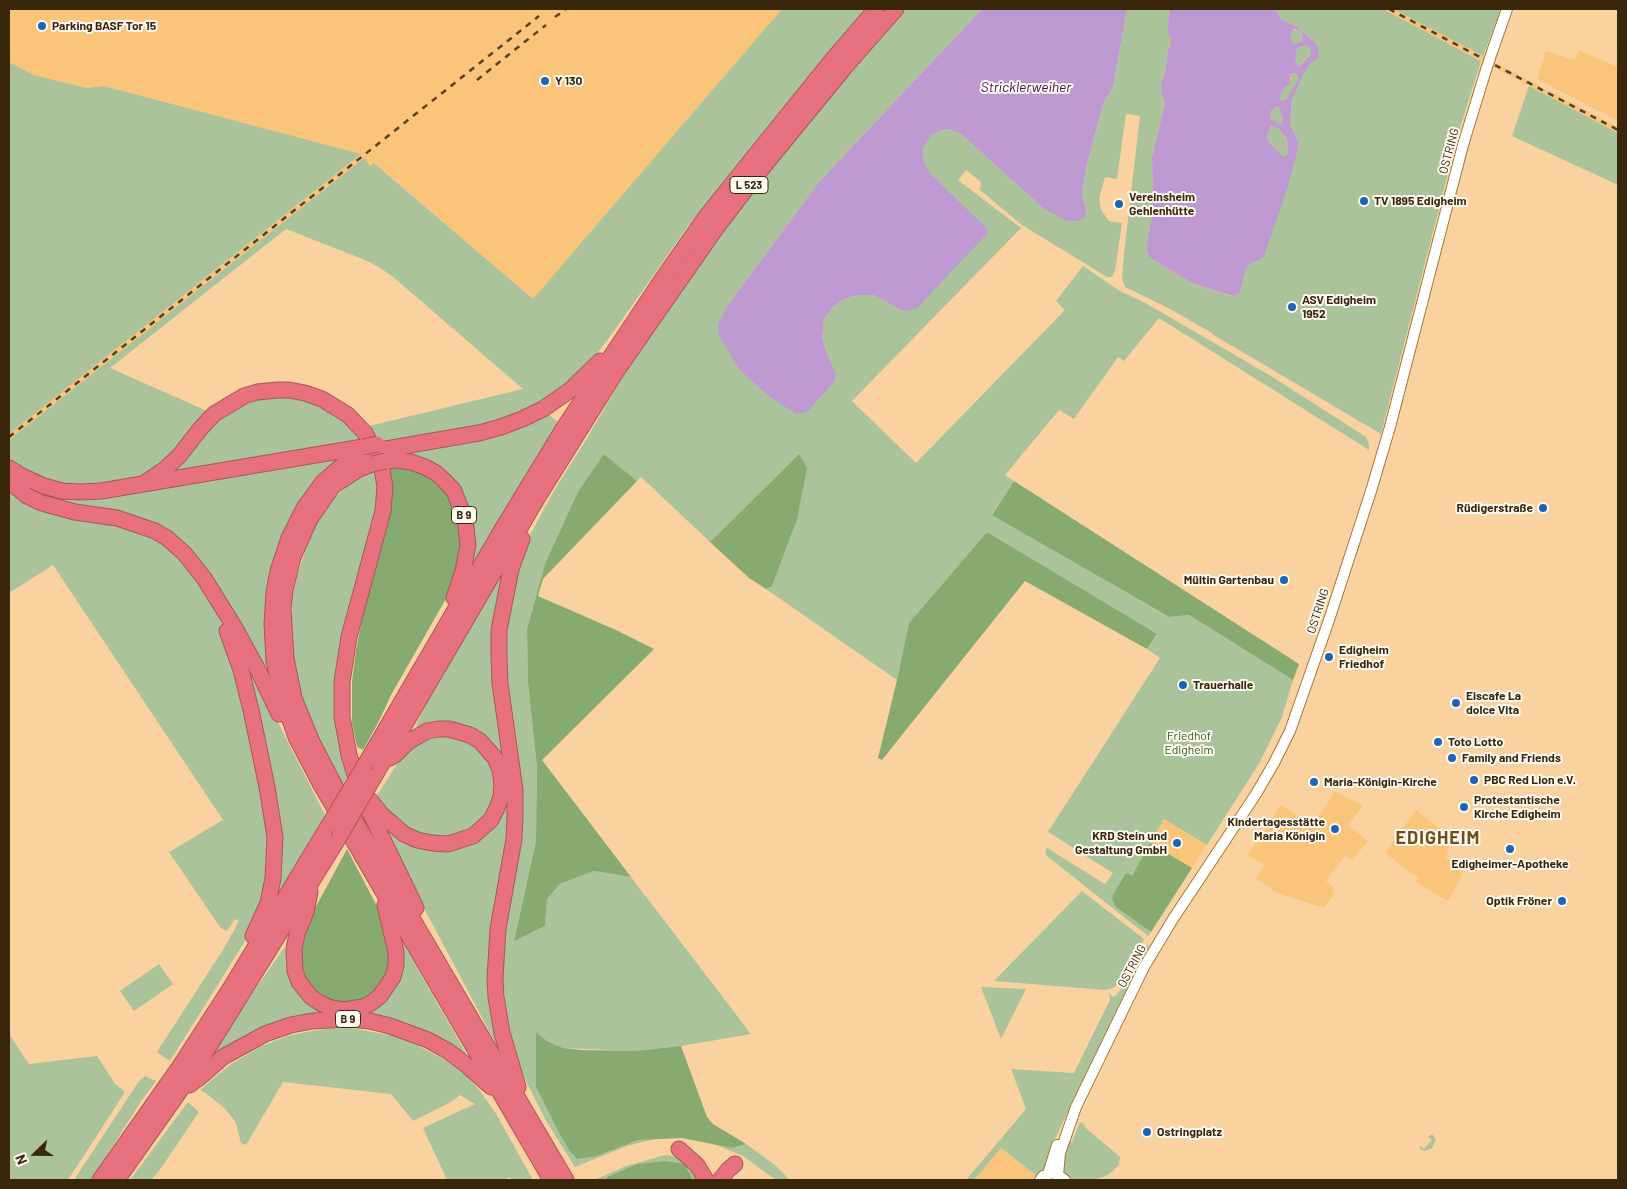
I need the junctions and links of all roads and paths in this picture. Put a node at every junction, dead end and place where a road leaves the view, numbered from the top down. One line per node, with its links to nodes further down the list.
1 (876, 9): 4 (highway, L 523)
2 (896, 9): 5 (highway, L 523)
3 (1507, 9): 24 (street, OSTRING, bridge)
4 (616, 348): 5 (highway); 6 (highway)
5 (574, 425): 10 (highway); 12 (highway)
6 (374, 453): 9 (highway); 12 (highway, B 9); 13 (highway); 18 (highway, B 9)
7 (9, 468): 9 (highway)
8 (9, 481): 11 (highway)
9 (143, 484): 15 (highway)
10 (538, 497): 14 (highway); 22 (highway)
11 (210, 587): 13 (highway); 19 (highway)
12 (451, 617): 19 (highway, B 9, bridge)
13 (304, 754): 17 (highway)
14 (382, 763): 15 (highway); 16 (highway, bridge)
15 (354, 776): 18 (highway)
16 (311, 883): 17 (highway); 20 (highway)
17 (382, 892): 21 (highway)
18 (432, 952): 22 (highway, B 9)
19 (233, 984): 20 (highway, B 9)
20 (179, 1086): 21 (highway, B 9); 25 (highway, B 9); 26 (highway, B 9)
21 (502, 1096): 27 (highway, B 9)
22 (523, 1108): 28 (highway, B 9)
23 (679, 1149): 29 (highway)
24 (1053, 1177)
25 (100, 1180)
26 (118, 1180)
27 (551, 1180)
28 (566, 1180)
29 (706, 1180)
30 (720, 1180): 31 (highway)
31 (732, 1180)

